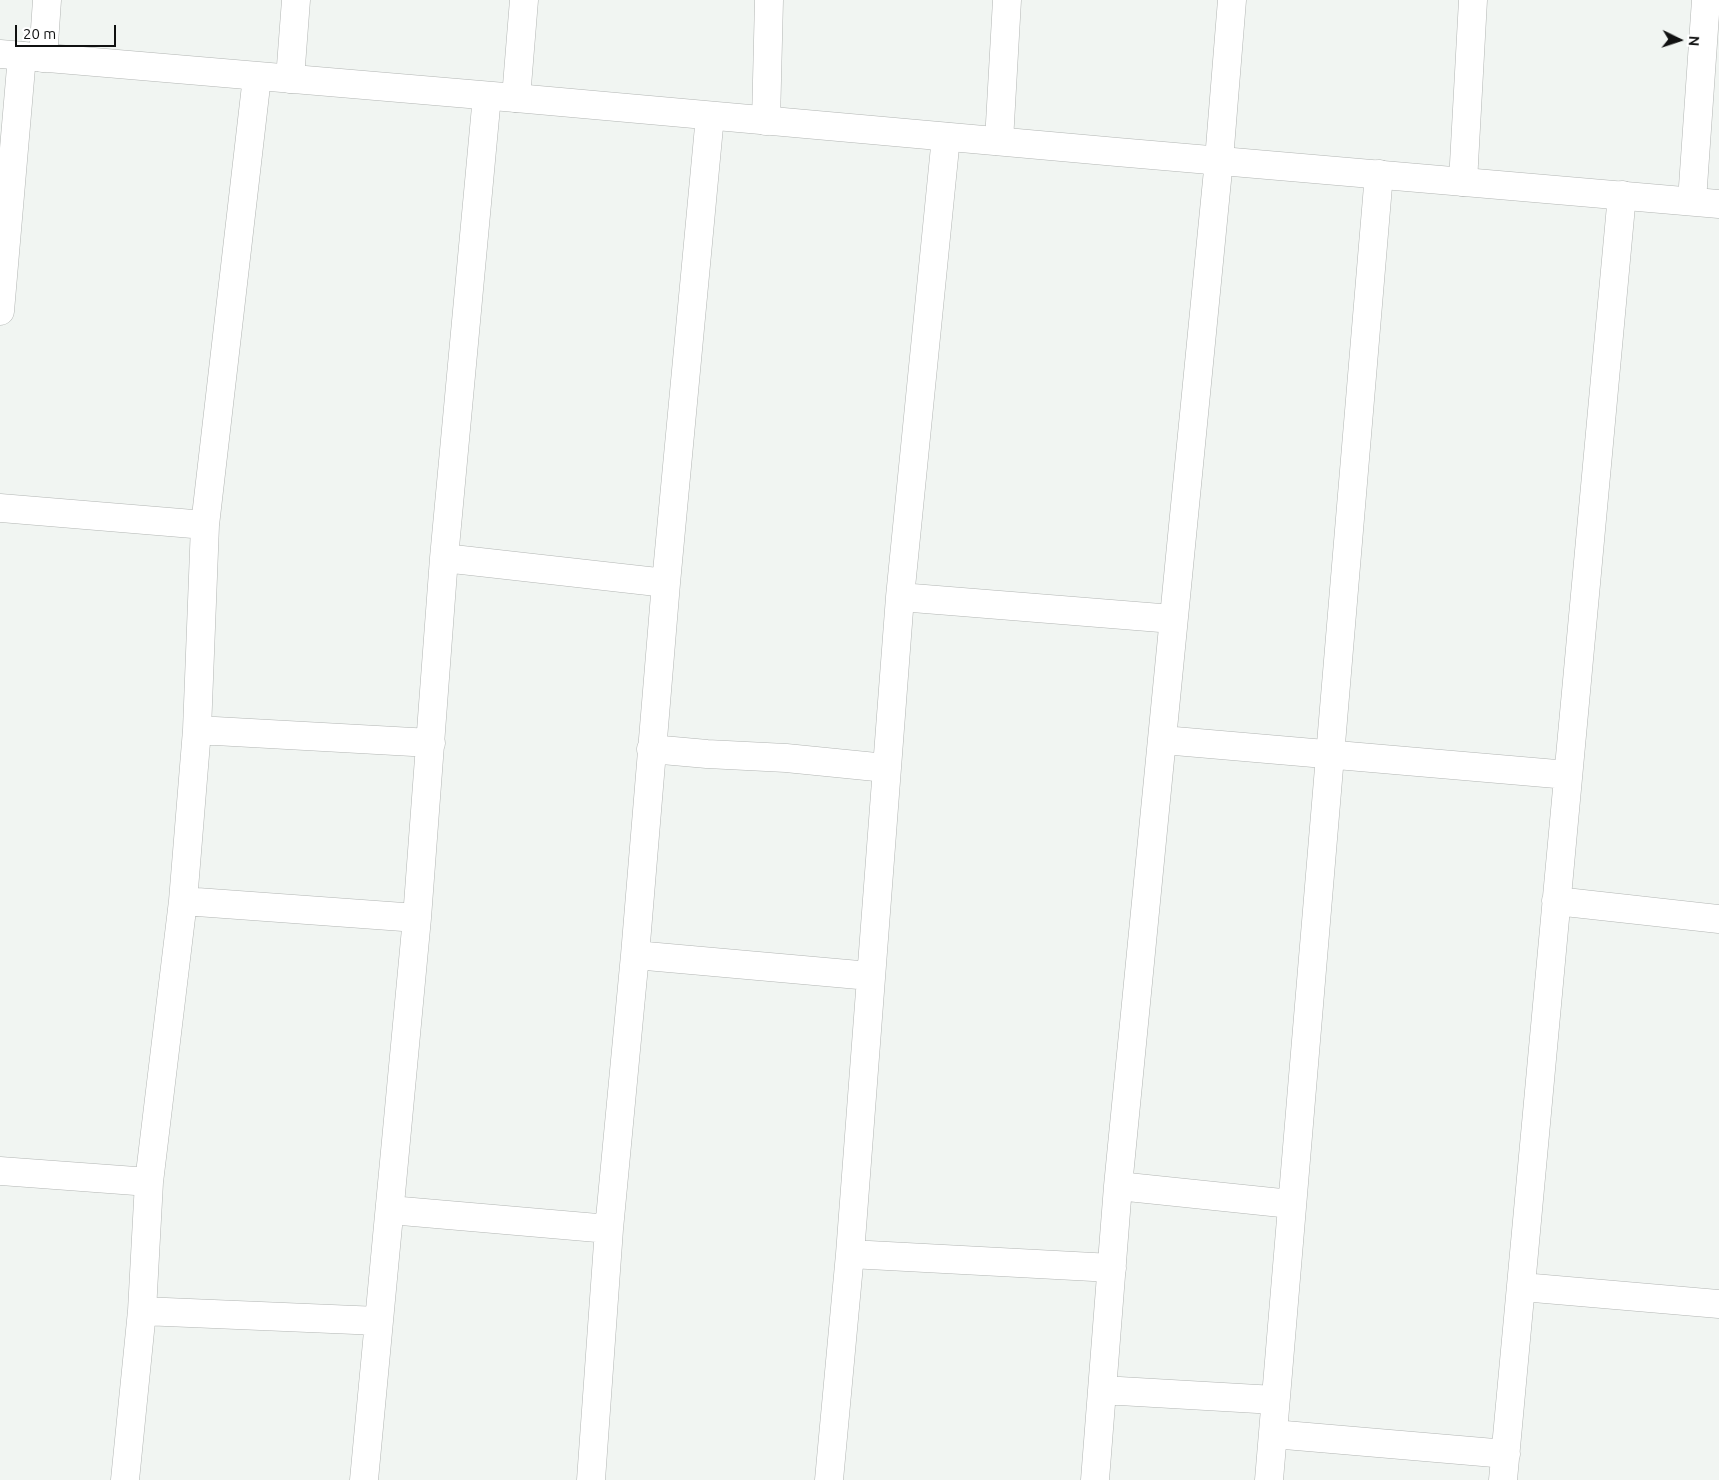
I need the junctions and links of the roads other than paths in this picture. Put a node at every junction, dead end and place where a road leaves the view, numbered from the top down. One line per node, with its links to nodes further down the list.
1 (47, 0): 9 (street)
2 (296, 0): 11 (street)
3 (524, 0): 13 (street)
4 (769, 0): 15 (street)
5 (1007, 0): 17 (street)
6 (1232, 0): 18 (street)
7 (1473, 0): 20 (street)
8 (1706, 0): 22 (street)
9 (22, 56): 10 (street); 24 (street)
10 (257, 76): 11 (street); 26 (street)
11 (290, 79): 12 (street)
12 (487, 96): 13 (street); 27 (street)
13 (516, 98): 14 (street)
14 (710, 116): 15 (street); 28 (street)
15 (766, 121): 16 (street)
16 (946, 137): 17 (street); 29 (street)
17 (999, 141): 18 (street)
18 (1219, 160): 19 (street); 30 (street)
19 (1379, 174): 20 (street); 35 (street)
20 (1463, 182): 21 (street)
21 (1622, 195): 22 (street); 37 (street)
22 (1692, 201): 23 (street)
23 (1719, 204)
24 (0, 311)
25 (0, 508): 26 (street)
26 (205, 525): 31 (street)
27 (444, 558): 28 (street); 33 (street)
28 (666, 583): 34 (street)
29 (900, 597): 30 (street); 36 (street)
30 (1173, 619): 32 (street)
31 (197, 730): 33 (street); 38 (street)
32 (1163, 740): 35 (street); 46 (street)
33 (431, 743): 40 (street)
34 (651, 749): 36 (street); 42 (street)
35 (1330, 753): 37 (street); 47 (street)
36 (886, 768): 43 (street)
37 (1568, 775): 39 (street)
38 (183, 902): 40 (street); 45 (street)
39 (1556, 902): 41 (street); 52 (street)
40 (417, 918): 48 (street)
41 (1719, 918)
42 (635, 955): 43 (street); 49 (street)
43 (870, 976): 50 (street)
44 (0, 1171): 45 (street)
45 (149, 1182): 54 (street)
46 (1118, 1186): 47 (street); 51 (street)
47 (1291, 1204): 57 (street)
48 (390, 1210): 49 (street); 55 (street)
49 (609, 1229): 62 (street)
50 (850, 1254): 51 (street); 63 (street)
51 (1112, 1268): 56 (street)
52 (1522, 1287): 53 (street); 59 (street)
53 (1719, 1304)
54 (142, 1311): 55 (street); 60 (street)
55 (379, 1321): 61 (street)
56 (1102, 1390): 57 (street); 64 (street)
57 (1274, 1400): 58 (street)
58 (1273, 1434): 59 (street); 65 (street)
59 (1505, 1467)
60 (125, 1480)
61 (364, 1480)
62 (591, 1480)
63 (830, 1480)
64 (1095, 1480)
65 (1269, 1480)

